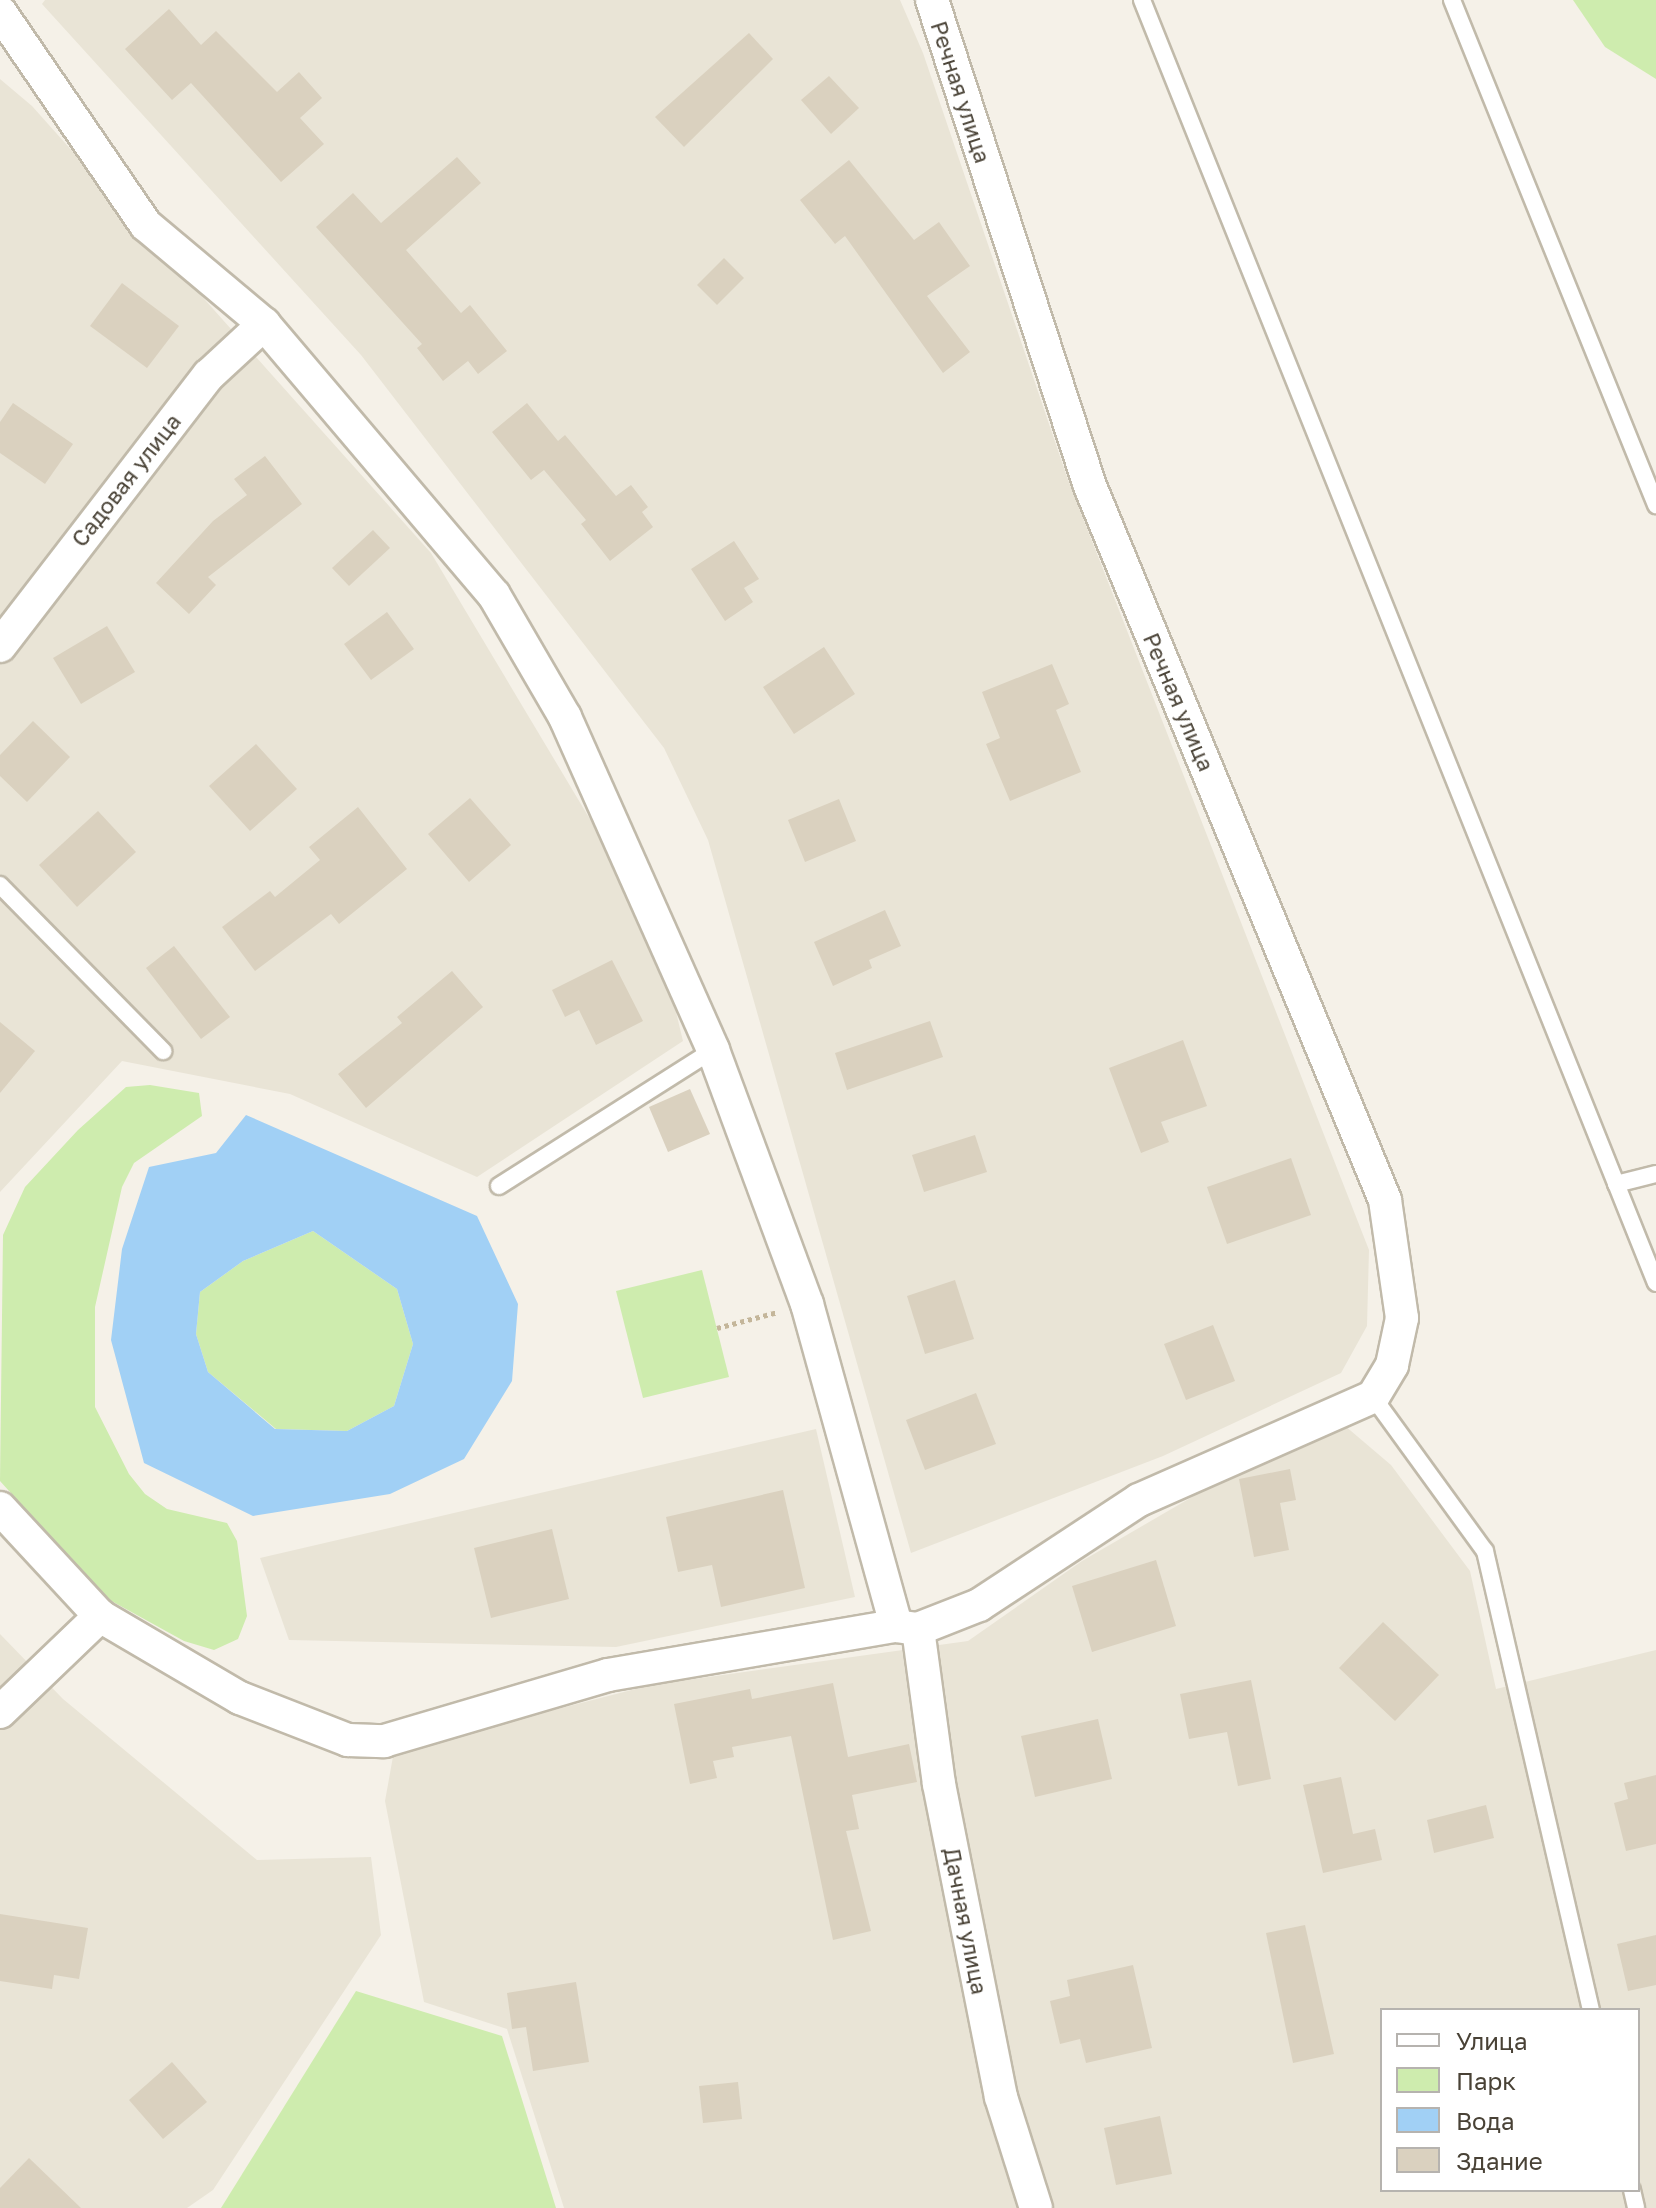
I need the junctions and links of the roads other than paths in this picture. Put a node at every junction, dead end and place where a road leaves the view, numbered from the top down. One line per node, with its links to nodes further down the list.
1 (6, 0): 5 (street)
2 (932, 0): 16 (street, Речная улица)
3 (1142, 0): 13 (lane)
4 (1452, 0): 7 (lane)
5 (0, 11): 6 (street, Дачная улица)
6 (264, 324): 8 (street, Садовая улица); 10 (street, Дачная улица)
7 (1656, 505)
8 (0, 646)
9 (0, 885): 11 (lane)
10 (713, 1050): 14 (lane); 19 (street, Дачная улица)
11 (163, 1051)
12 (1656, 1174): 13 (lane)
13 (1616, 1184): 15 (lane)
14 (499, 1186)
15 (1656, 1283)
16 (1373, 1397): 19 (street); 21 (lane)
17 (0, 1508): 18 (street)
18 (100, 1616): 19 (street); 20 (street)
19 (907, 1628): 22 (street, Дачная улица)
20 (0, 1712)
21 (1591, 2008)
22 (1036, 2208)

